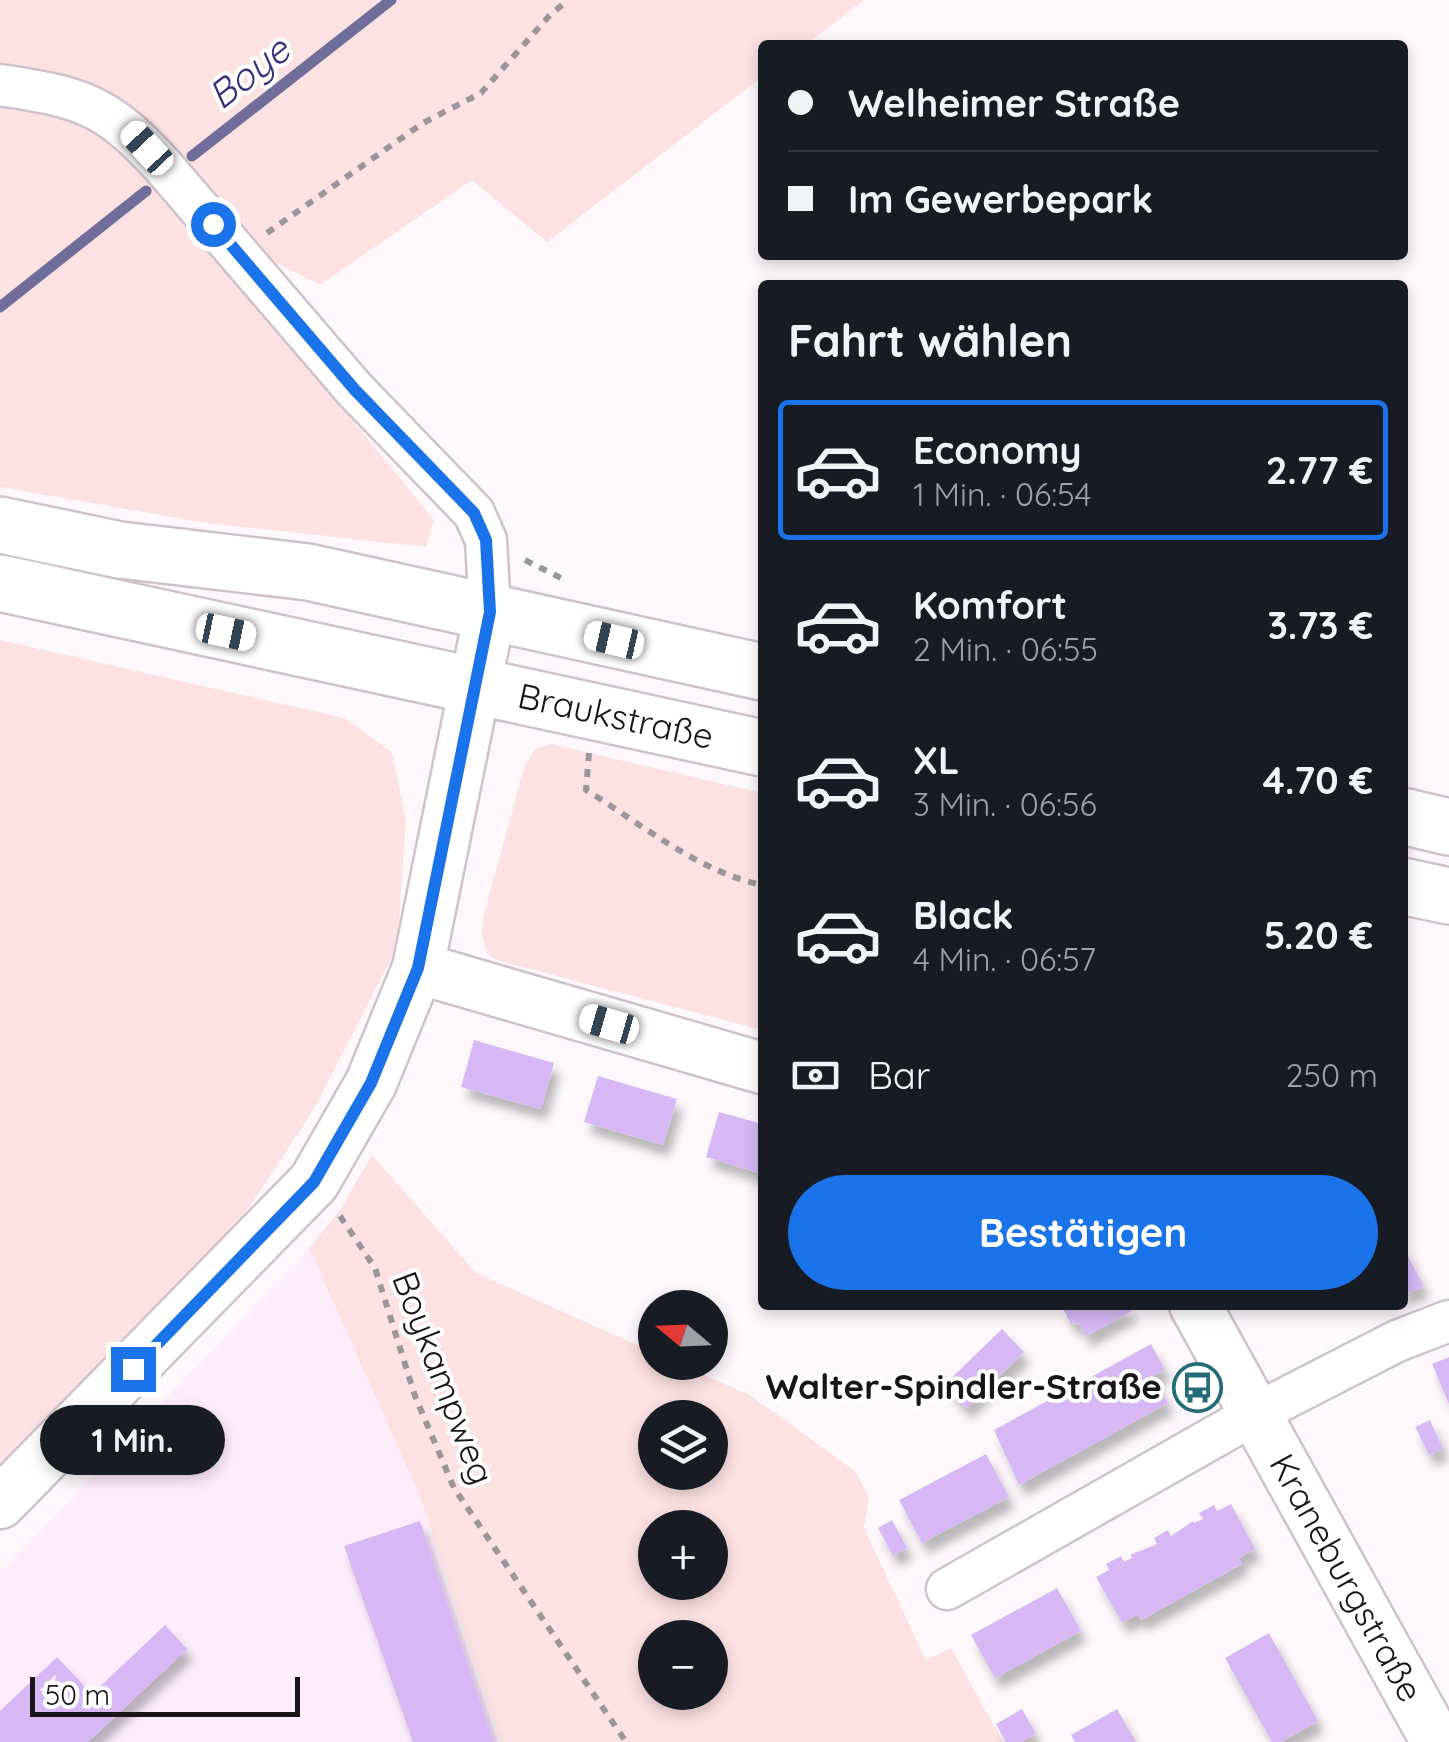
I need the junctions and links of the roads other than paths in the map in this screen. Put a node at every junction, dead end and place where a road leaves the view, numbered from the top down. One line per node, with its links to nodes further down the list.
1 (0, 85): 4 (street)
2 (0, 525): 4 (main road)
3 (0, 583): 6 (main road, Braukstraße)
4 (490, 612): 5 (main road); 6 (street)
5 (758, 671)
6 (475, 687): 7 (main road, Braukstraße); 12 (street)
7 (758, 747)
8 (1408, 817): 9 (main road)
9 (1449, 827)
10 (1408, 887): 11 (main road)
11 (1449, 896)
12 (418, 968): 13 (street); 17 (street)
13 (758, 1067)
14 (1198, 1310): 16 (street, Kraneburgstraße)
15 (1449, 1321): 16 (street)
16 (1254, 1415): 18 (street, Kraneburgstraße); 19 (street, Kraneburgstraße)
17 (0, 1504)
18 (946, 1589)
19 (1436, 1742)

